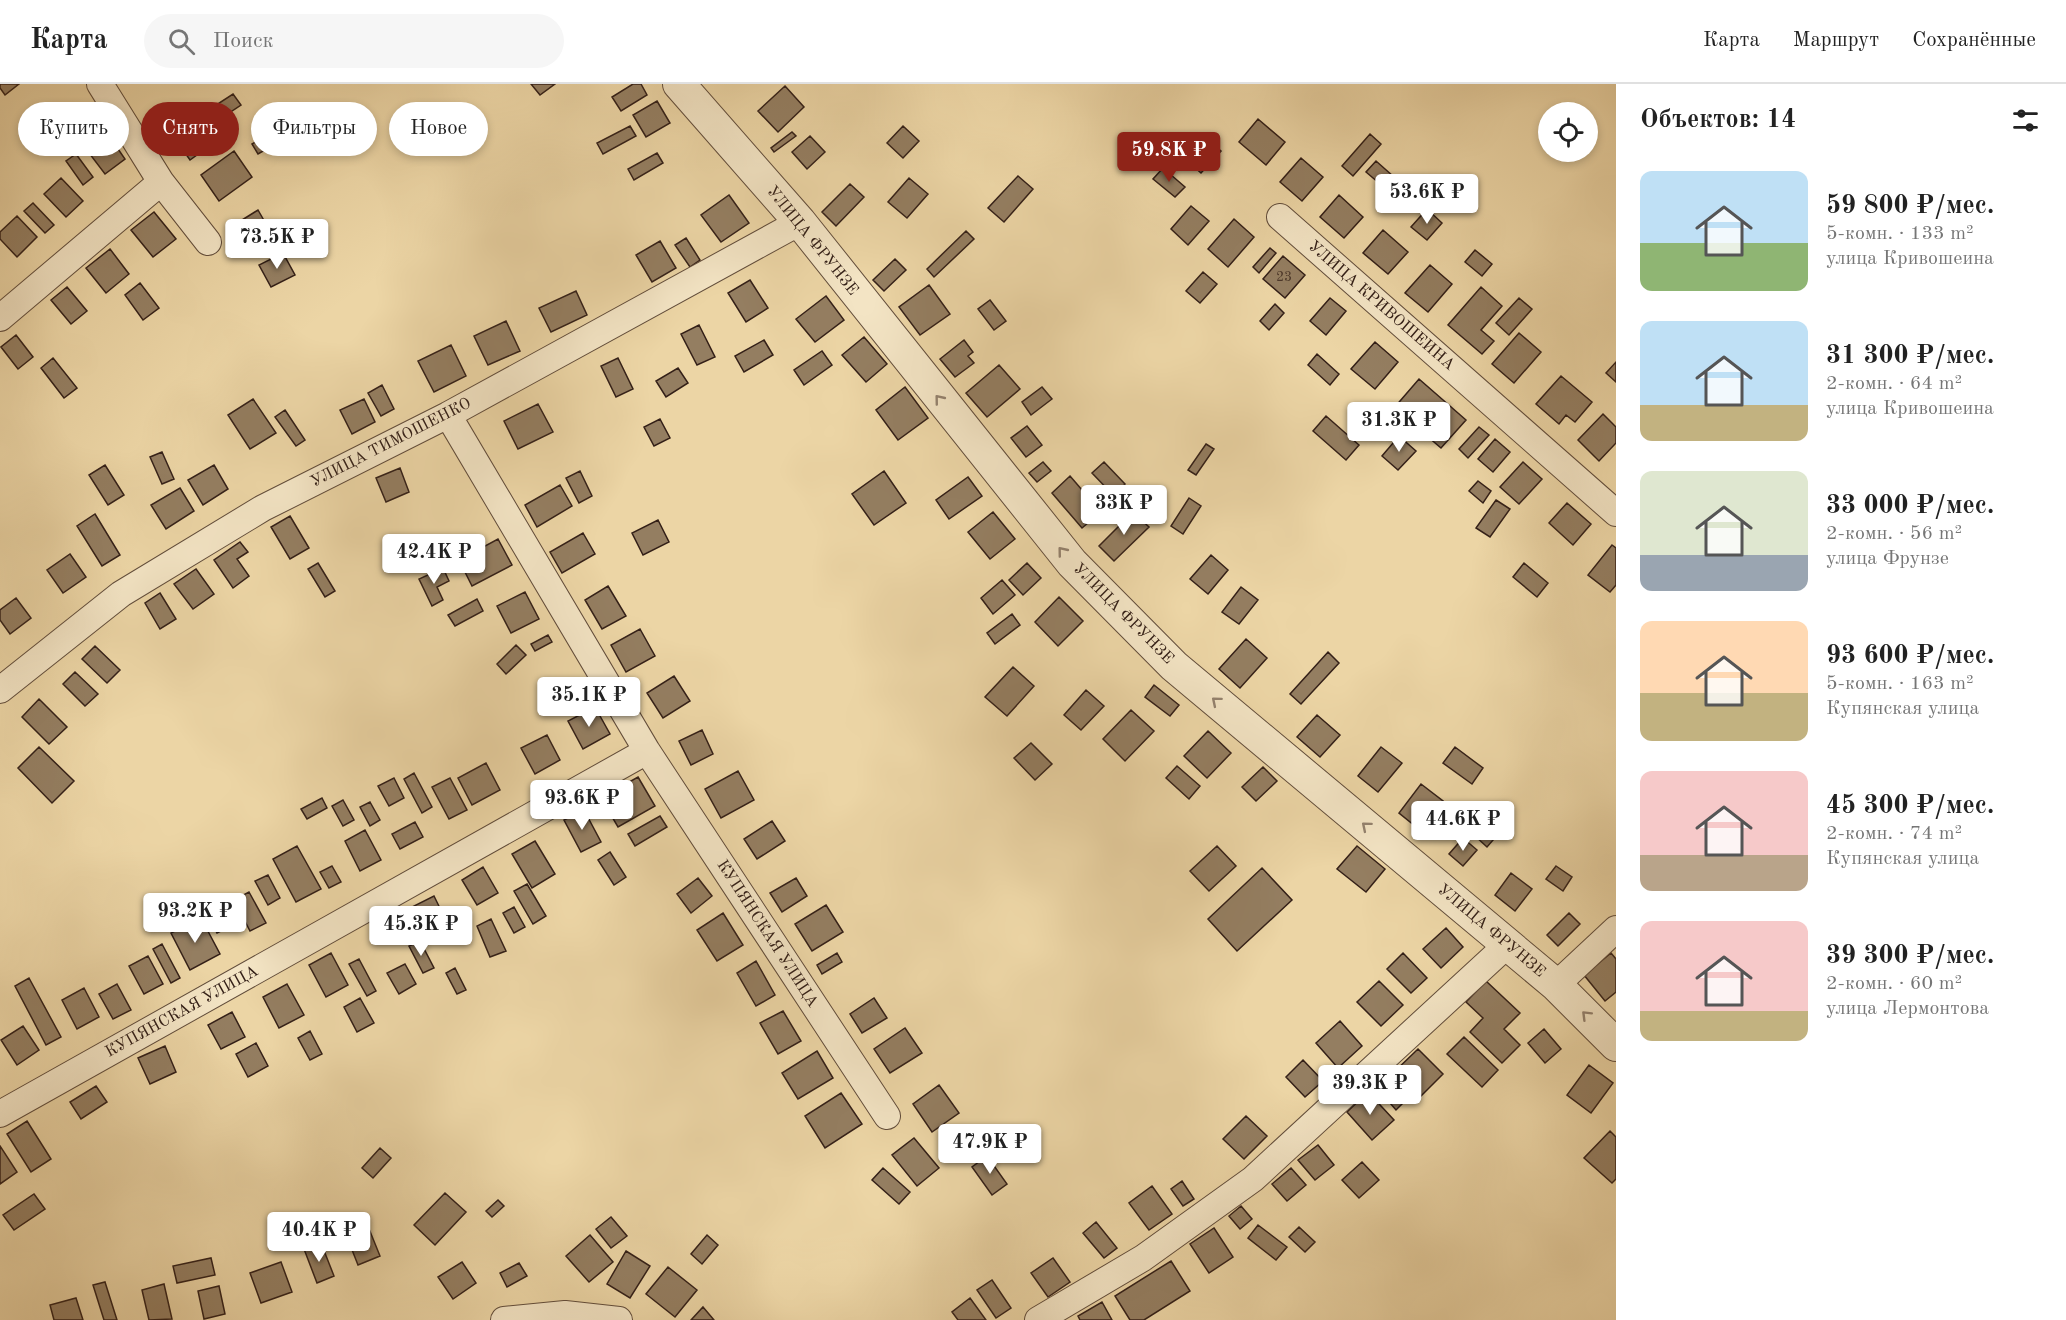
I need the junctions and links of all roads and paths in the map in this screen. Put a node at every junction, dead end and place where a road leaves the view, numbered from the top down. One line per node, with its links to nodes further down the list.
1 (100, 84): 3 (street)
2 (679, 84): 5 (street, УЛИЦА ФРУНЗЕ)
3 (161, 182): 6 (street); 7 (street)
4 (1280, 217): 9 (street, УЛИЦА КРИВОШЕИНА)
5 (800, 222): 8 (street, УЛИЦА ТИМОШЕНКО); 13 (street, УЛИЦА ФРУНЗЕ, one-way to 5)
6 (208, 242)
7 (0, 318)
8 (448, 415): 10 (street, УЛИЦА ТИМОШЕНКО); 11 (street, КУПЯНСКАЯ УЛИЦА)
9 (1616, 513)
10 (0, 690)
11 (647, 751): 16 (street, КУПЯНСКАЯ УЛИЦА); 17 (street, КУПЯНСКАЯ УЛИЦА)
12 (1616, 929): 14 (street)
13 (1507, 945): 14 (street, УЛИЦА ФРУНЗЕ); 20 (street)
14 (1556, 985): 15 (street, УЛИЦА ФРУНЗЕ, one-way to 14)
15 (1616, 1045)
16 (0, 1114)
17 (887, 1116)
18 (504, 1320): 19 (street)
19 (619, 1320)
20 (1038, 1320)

